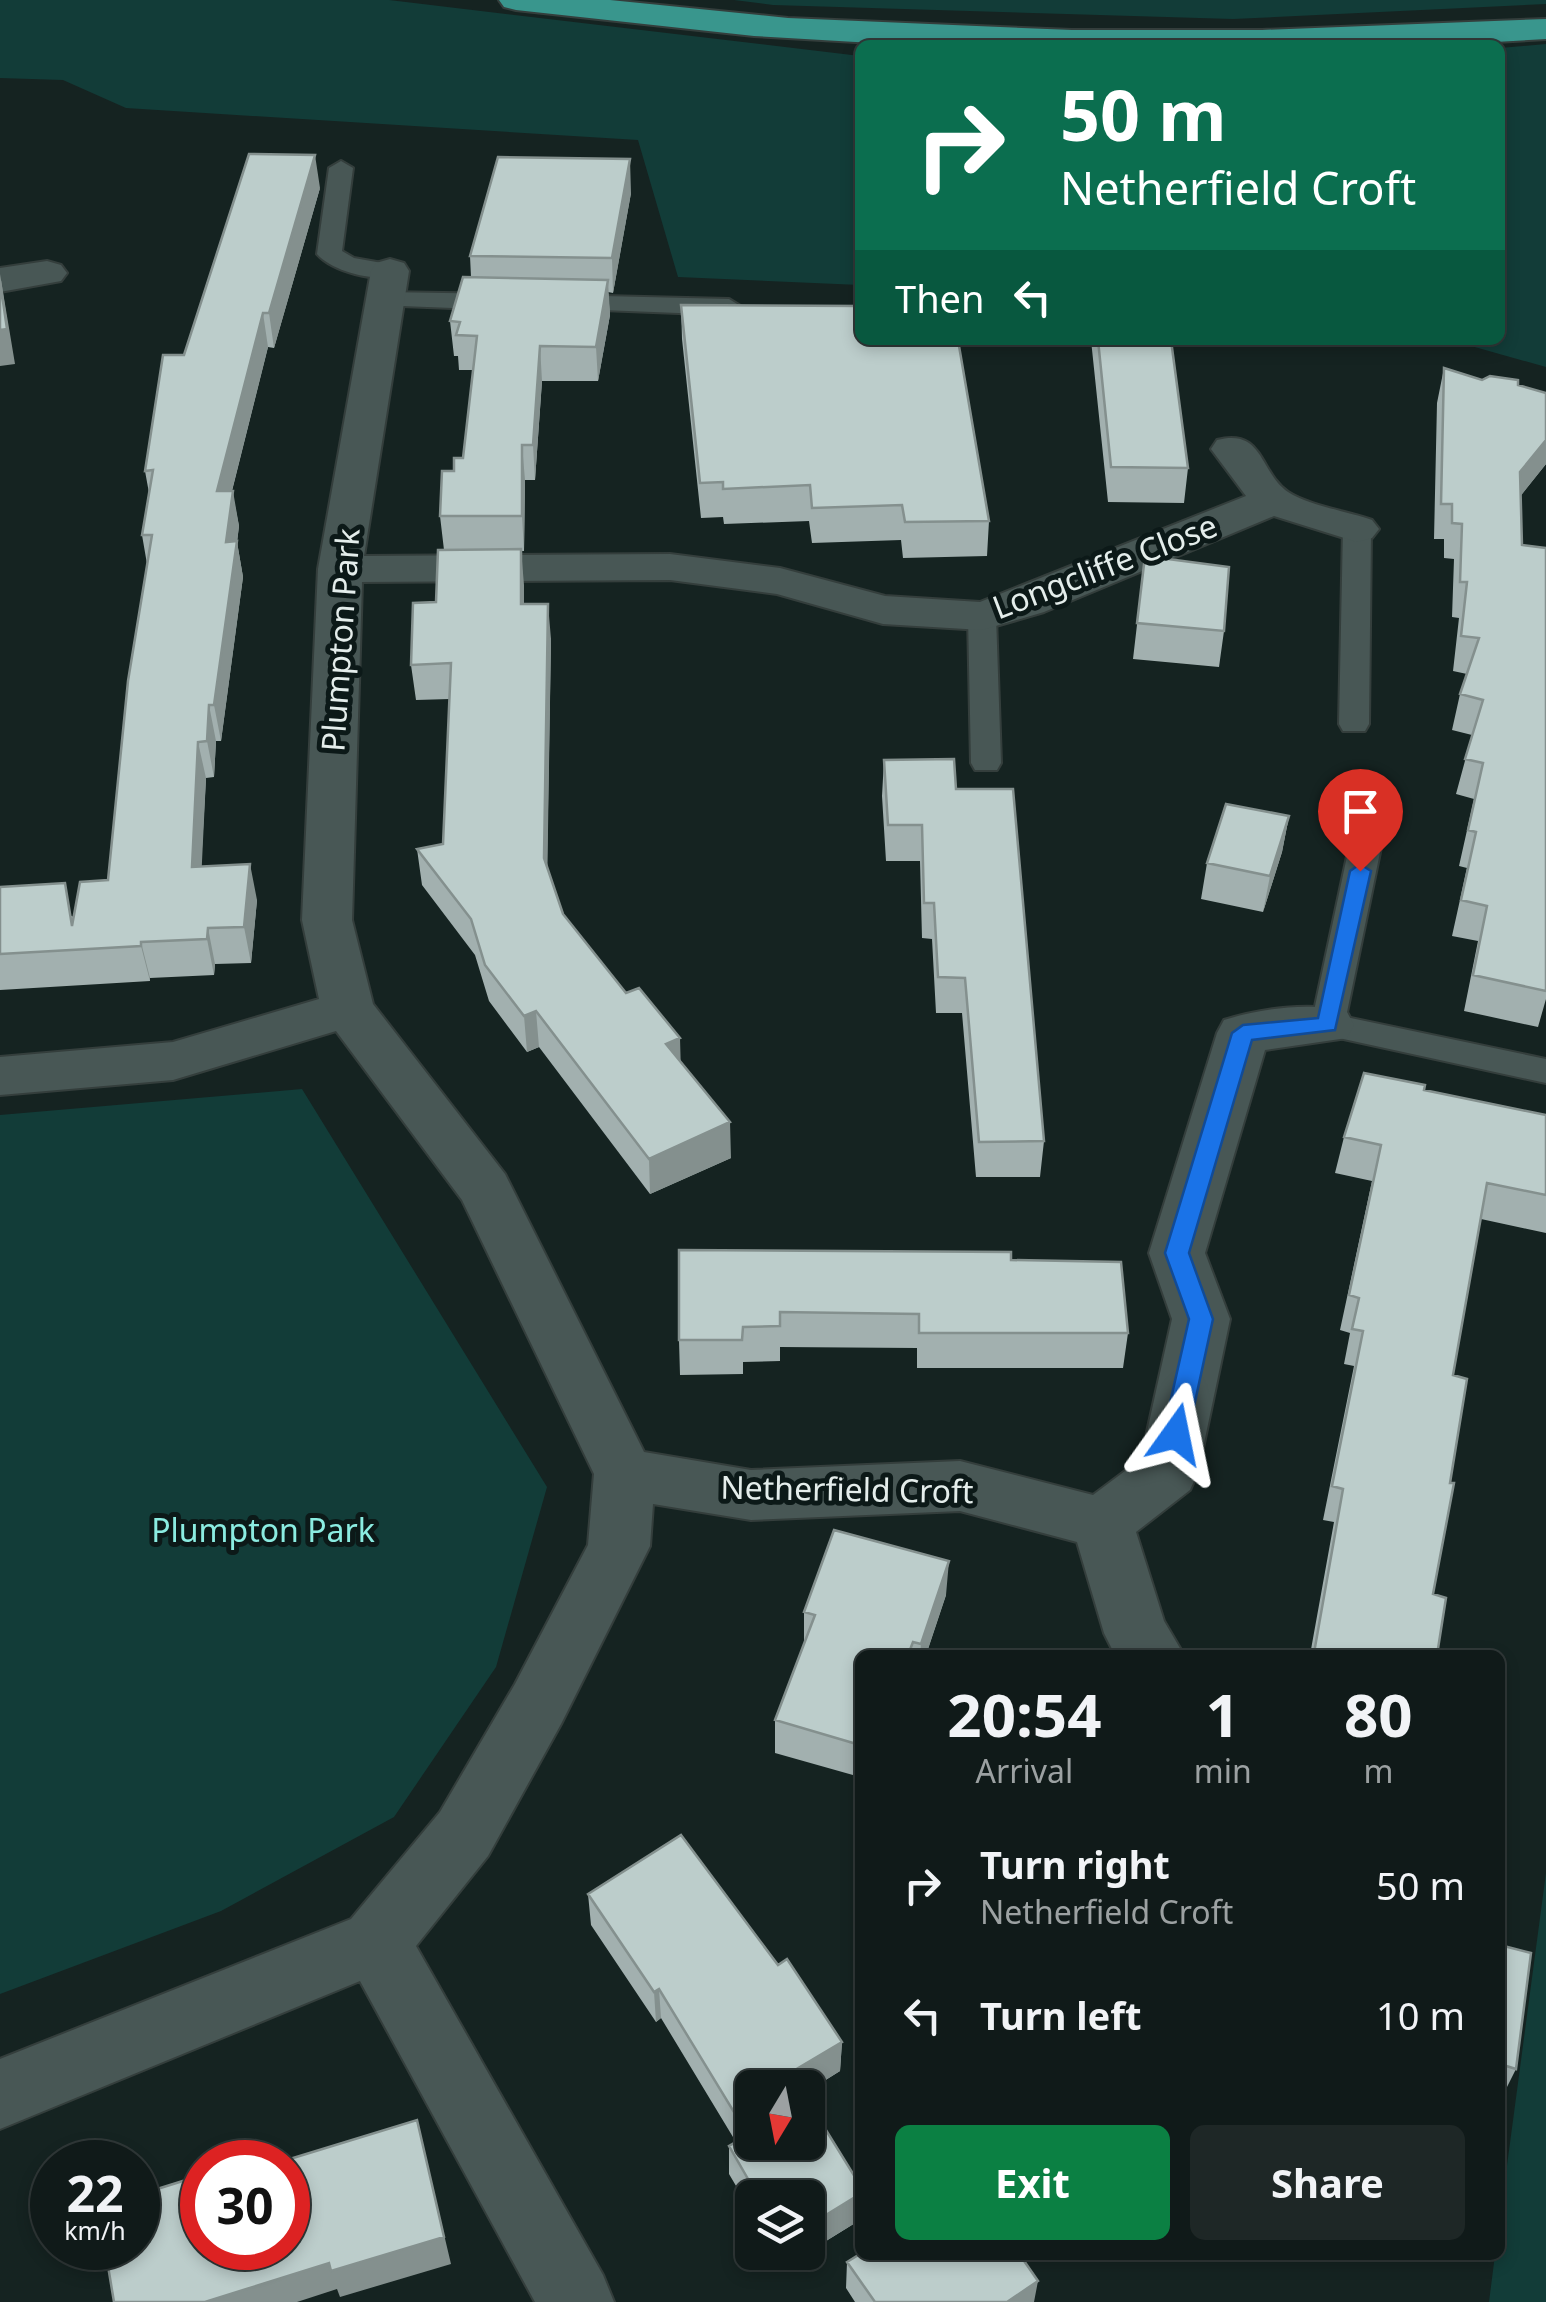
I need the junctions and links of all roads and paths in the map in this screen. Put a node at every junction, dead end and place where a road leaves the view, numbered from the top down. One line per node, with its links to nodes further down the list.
1 (516, 0): 2 (highway)
2 (1546, 28)
3 (340, 168): 6 (lane)
4 (47, 273): 5 (street)
5 (0, 280)
6 (388, 286): 7 (lane); 11 (street, Plumpton Park)
7 (761, 308)
8 (1232, 448): 9 (street)
9 (1272, 501): 10 (street); 12 (street, Longcliffe Close)
10 (1356, 529): 13 (lane)
11 (340, 569): 12 (street, Longcliffe Close); 16 (street, Plumpton Park)
12 (982, 616): 14 (lane)
13 (1354, 724)
14 (986, 762)
15 (1368, 833): 17 (lane)
16 (348, 1009): 19 (street); 20 (street, Plumpton Park)
17 (1328, 1024): 18 (lane); 21 (street)
18 (1546, 1071)
19 (0, 1076)
20 (624, 1474): 21 (street, Netherfield Croft); 23 (street, Plumpton Park)
21 (1102, 1524): 22 (street)
22 (1148, 1650)
23 (376, 1942): 24 (street, Plumpton Park); 25 (street)
24 (0, 2094)
25 (576, 2302)

